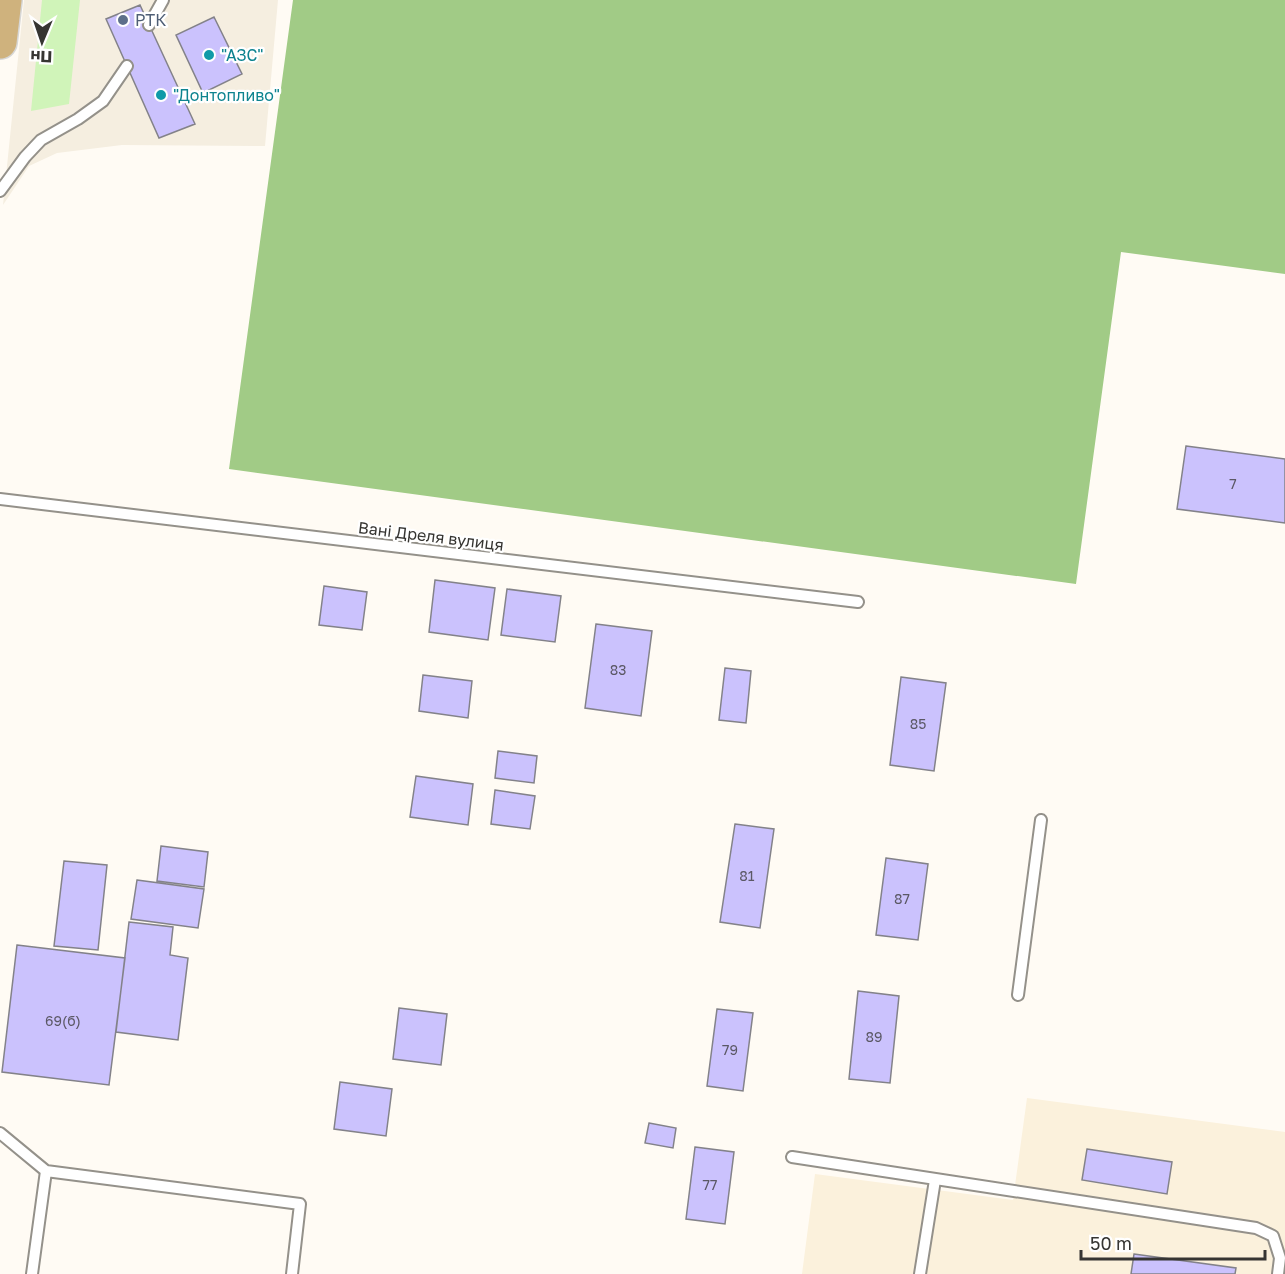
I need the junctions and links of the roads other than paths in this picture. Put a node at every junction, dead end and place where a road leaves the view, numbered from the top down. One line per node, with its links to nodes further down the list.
1 (5, 0): 4 (main road)
2 (163, 0): 3 (lane)
3 (149, 25)
4 (0, 42)
5 (127, 66): 6 (lane)
6 (0, 191)
7 (0, 499): 8 (lane, Вані Дреля вулиця)
8 (858, 602)
9 (1041, 820): 10 (lane)
10 (1018, 995)
11 (0, 1132): 13 (lane)
12 (792, 1157): 14 (lane)
13 (46, 1170): 15 (lane); 16 (lane)
14 (935, 1180): 17 (lane); 18 (lane)
15 (32, 1274)
16 (292, 1274)
17 (920, 1274)
18 (1278, 1274)

